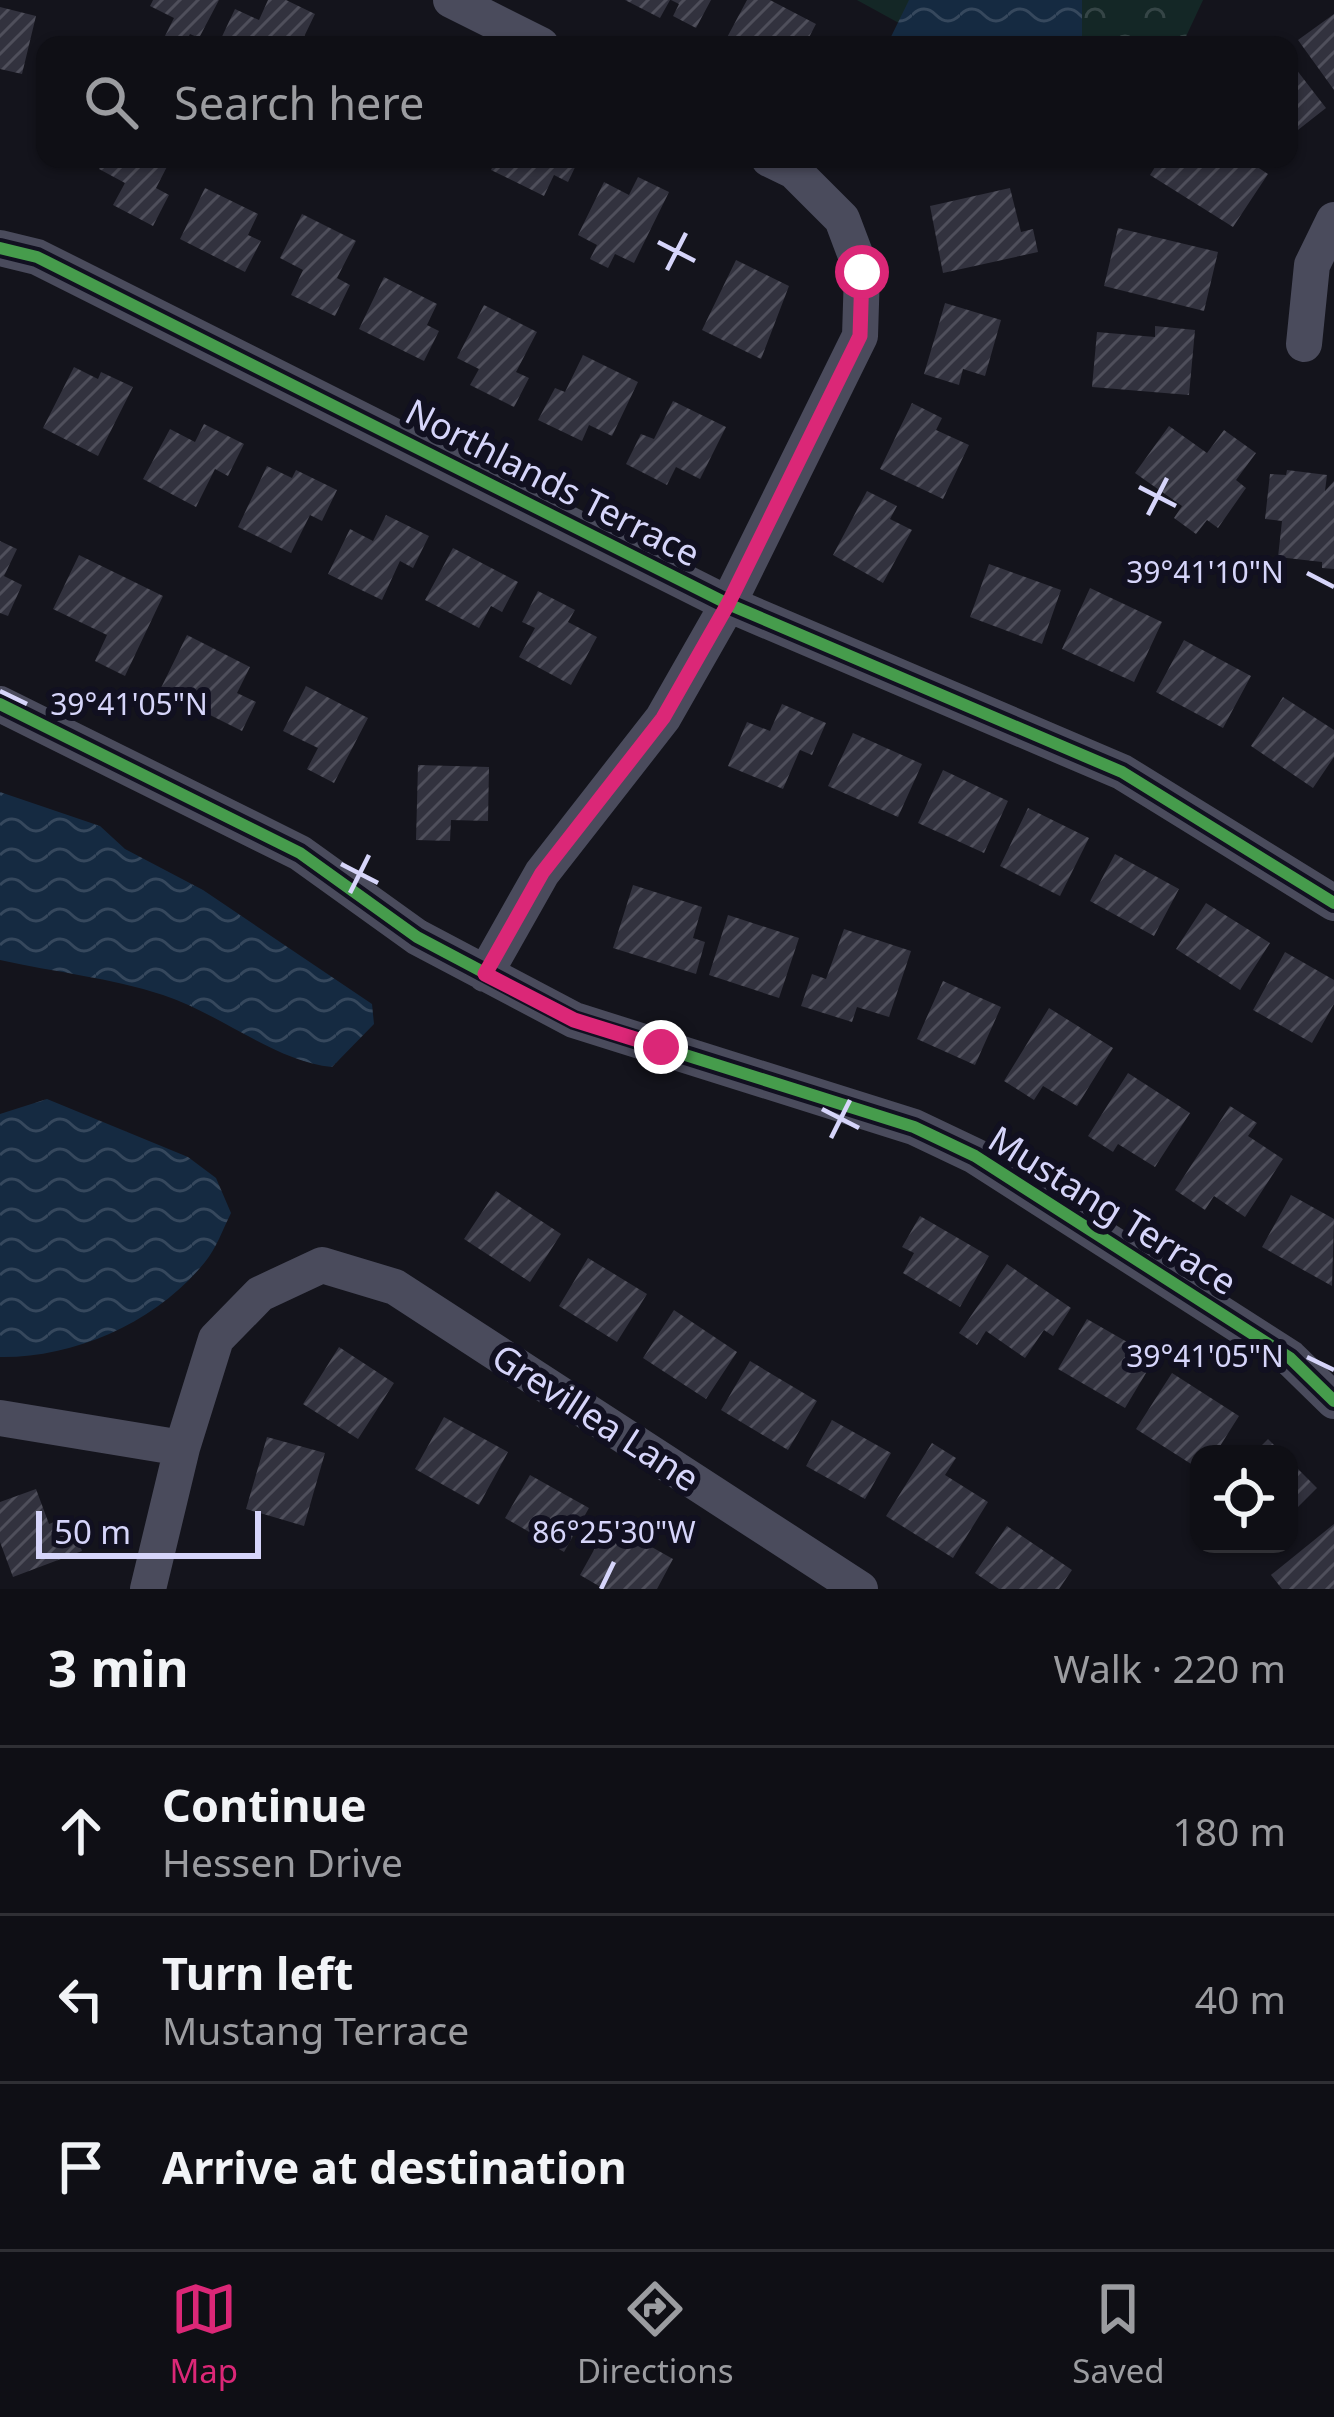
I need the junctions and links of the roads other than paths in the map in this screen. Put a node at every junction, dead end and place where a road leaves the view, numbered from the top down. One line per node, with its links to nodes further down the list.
1 (451, 0): 2 (street)
2 (523, 36)
3 (788, 168): 7 (street)
4 (1334, 220): 6 (street)
5 (0, 248): 7 (street, Northlands Terrace)
6 (1304, 344)
7 (728, 604): 9 (street, Northlands Terrace); 10 (street)
8 (0, 704): 10 (street, Mustang Terrace)
9 (1334, 903)
10 (485, 974): 11 (street, Mustang Terrace)
11 (1334, 1401)
12 (0, 1418): 13 (street)
13 (182, 1448): 14 (street); 15 (street, Grevillea Lane)
14 (148, 1589)
15 (860, 1589)

